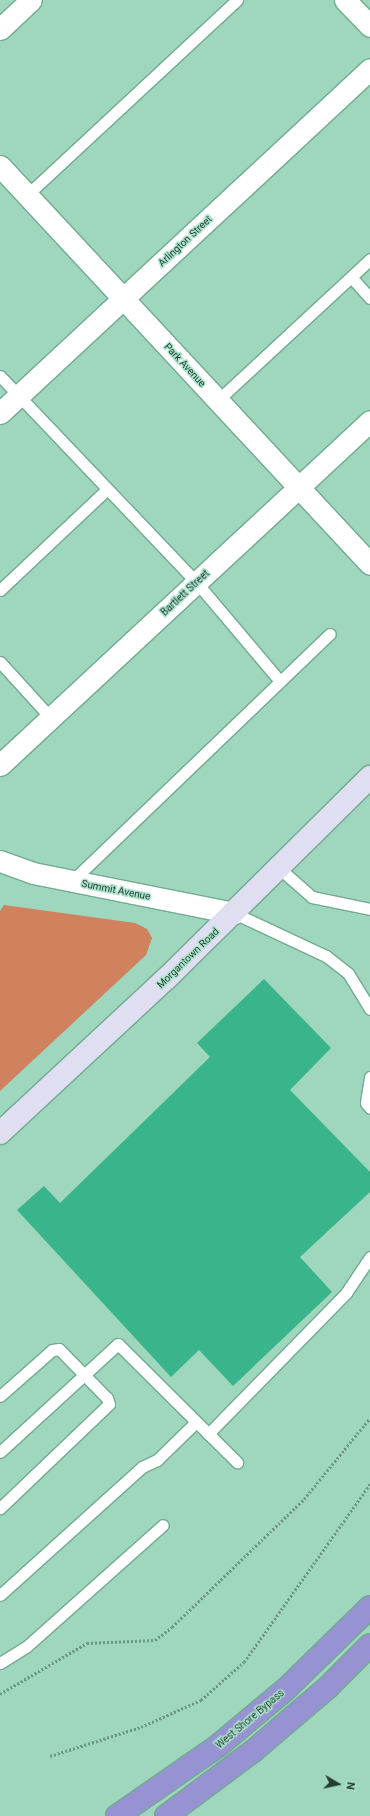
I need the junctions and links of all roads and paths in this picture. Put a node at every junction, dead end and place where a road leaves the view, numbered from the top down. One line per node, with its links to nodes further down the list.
1 (31, 0): 5 (street)
2 (238, 0): 8 (lane)
3 (345, 0): 4 (street)
4 (370, 26)
5 (0, 29)
6 (370, 69): 11 (street, Arlington Street)
7 (0, 166): 8 (street, Park Avenue)
8 (27, 195): 11 (street, Park Avenue)
9 (370, 259): 10 (lane)
10 (352, 278): 12 (lane); 15 (lane)
11 (123, 298): 14 (street, Arlington Street); 15 (street, Park Avenue)
12 (370, 298)
13 (0, 376): 14 (lane)
14 (18, 396): 16 (street, Arlington Street); 19 (lane)
15 (218, 400): 18 (street, Park Avenue)
16 (0, 413)
17 (370, 421): 18 (street, Bartlett Street)
18 (299, 487): 20 (street, Park Avenue); 21 (street, Bartlett Street)
19 (107, 489): 21 (lane); 22 (lane)
20 (370, 564)
21 (196, 583): 25 (lane); 26 (street, Bartlett Street)
22 (0, 590)
23 (330, 634): 25 (lane)
24 (0, 662): 26 (lane)
25 (279, 680): 31 (lane)
26 (51, 718): 27 (street, Bartlett Street)
27 (0, 765)
28 (370, 777): 30 (main road, Morgantown Road)
29 (0, 862): 31 (street, Summit Avenue)
30 (279, 868): 32 (lane); 33 (main road, Morgantown Road)
31 (72, 881): 33 (street, Summit Avenue)
32 (370, 909)
33 (234, 913): 34 (lane); 37 (main road, Morgantown Road)
34 (370, 1009)
35 (370, 1077): 36 (lane)
36 (370, 1108)
37 (0, 1133)
38 (370, 1257): 43 (lane)
39 (86, 1375): 40 (lane); 42 (lane); 44 (lane); 47 (lane)
40 (0, 1396)
41 (370, 1418): 53 (path)
42 (196, 1422): 43 (lane); 49 (lane)
43 (208, 1434): 45 (lane)
44 (0, 1452)
45 (237, 1462)
46 (370, 1484): 54 (path)
47 (0, 1508)
48 (163, 1525): 52 (lane)
49 (0, 1595)
50 (370, 1607): 55 (highway, West Shore Bypass)
51 (370, 1645): 56 (highway)
52 (0, 1663)
53 (0, 1694)
54 (50, 1756)
55 (117, 1816)
56 (166, 1816)

